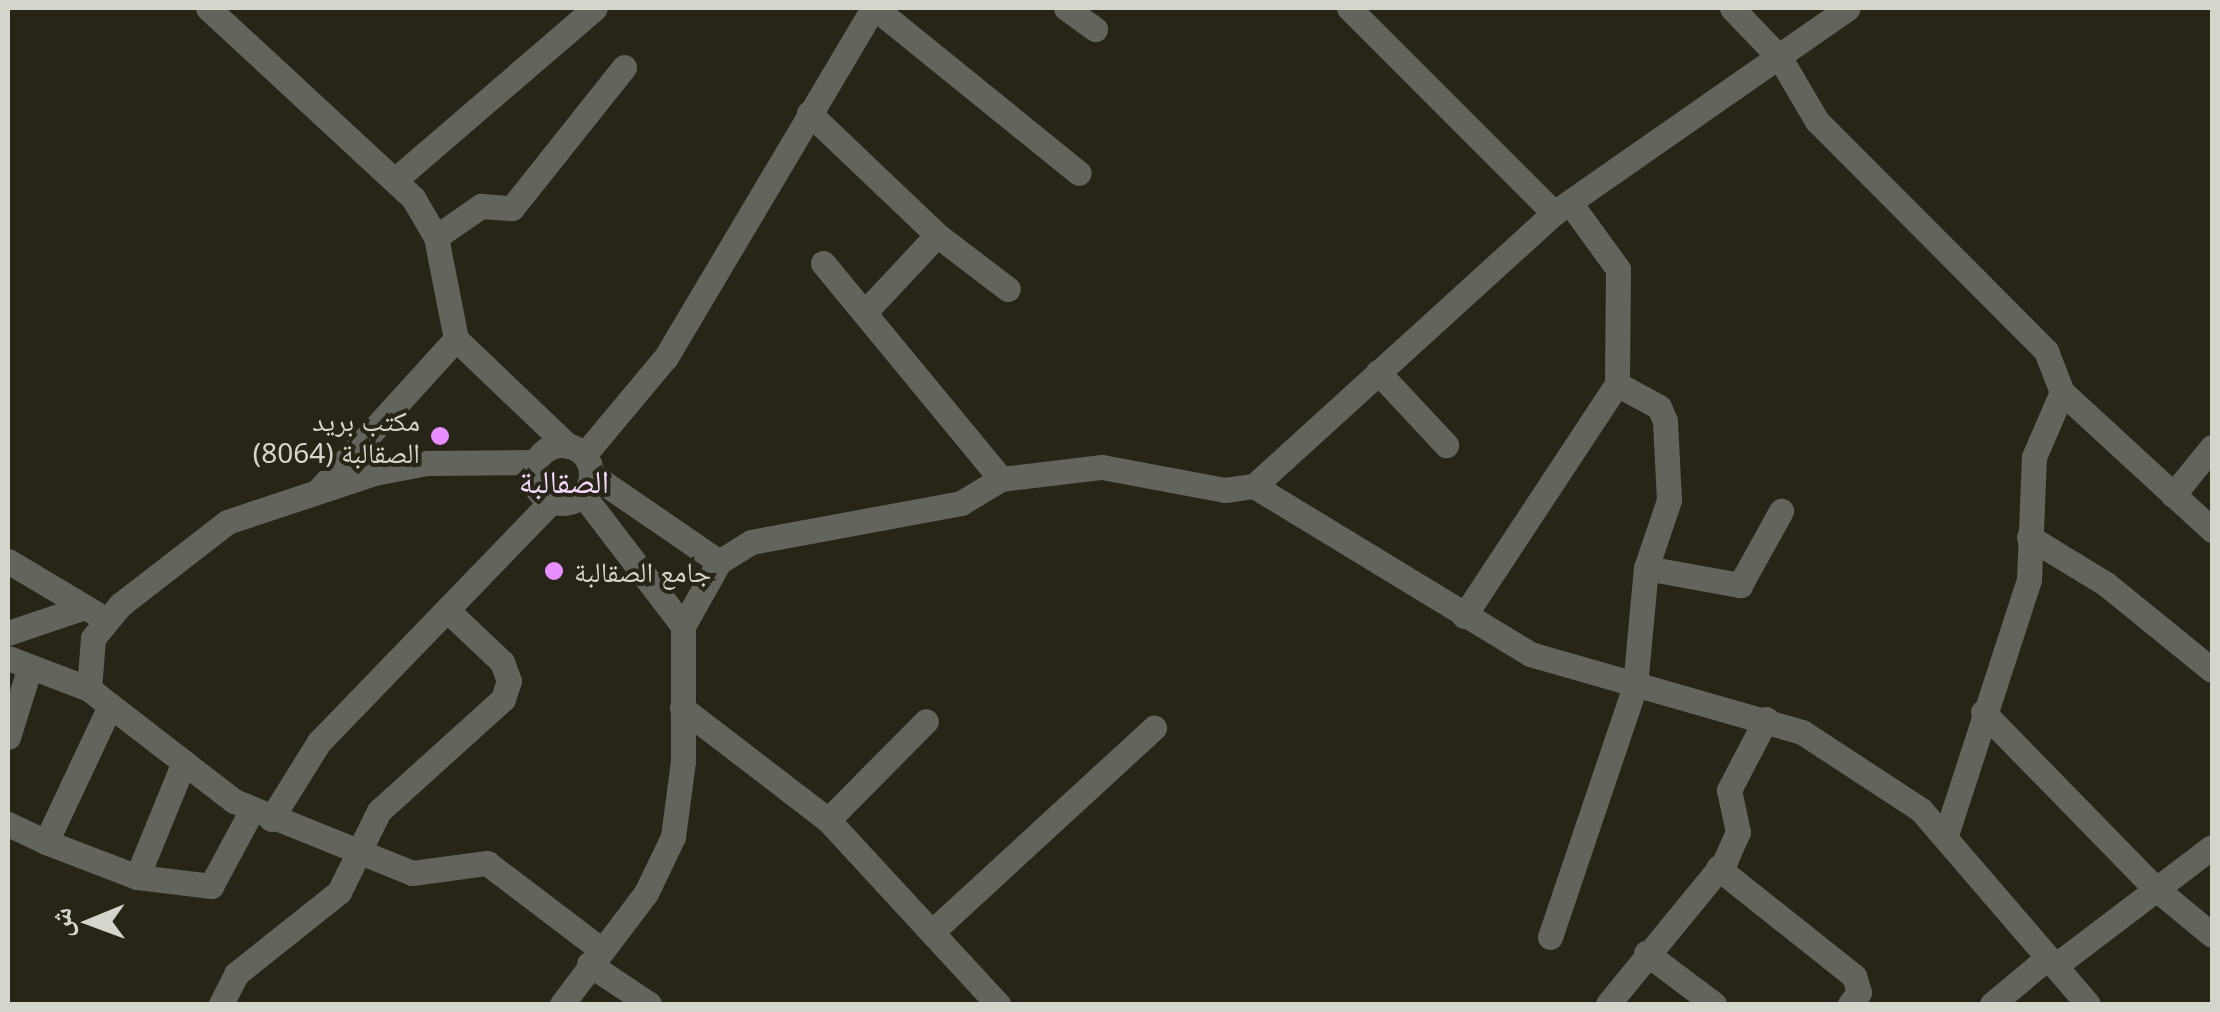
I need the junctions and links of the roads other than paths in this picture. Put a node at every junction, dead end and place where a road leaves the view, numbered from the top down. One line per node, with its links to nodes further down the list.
1 (208, 8): 13 (street)
2 (595, 8): 13 (street)
3 (874, 8): 11 (street); 12 (street)
4 (1066, 8): 8 (street)
5 (1349, 8): 14 (street)
6 (1732, 8): 9 (street)
7 (1848, 8): 9 (street)
8 (1095, 29)
9 (1780, 58): 14 (street); 23 (street)
10 (624, 67): 16 (street)
11 (808, 112): 15 (street); 27 (street)
12 (1079, 173)
13 (396, 178): 16 (street)
14 (1562, 208): 21 (street); 22 (street)
15 (937, 235): 18 (street); 19 (street)
16 (436, 237): 20 (street)
17 (823, 263): 19 (street)
18 (1008, 289)
19 (865, 312): 28 (street)
20 (456, 339): 27 (street); 30 (street)
21 (1378, 372): 24 (street); 29 (street)
22 (1616, 384): 38 (street); 41 (street)
23 (2062, 392): 31 (street); 35 (street)
24 (1446, 445)
25 (2212, 447): 31 (street)
26 (536, 462): 27 (street); 30 (street); 32 (street)
27 (582, 467): 32 (street); 37 (street); 43 (street)
28 (1000, 479): 29 (street); 37 (street)
29 (1254, 486): 41 (street)
30 (317, 492): 42 (street)
31 (2172, 495): 34 (street)
32 (552, 502): 40 (street)
33 (1781, 511): 38 (street)
34 (2212, 530)
35 (2029, 537): 46 (street); 51 (street)
36 (8, 561): 39 (street)
37 (719, 562): 43 (street)
38 (1646, 568): 47 (street)
39 (82, 608): 42 (street); 44 (street)
40 (447, 610): 57 (street); 63 (street)
41 (1464, 616): 47 (street)
42 (107, 620): 48 (street)
43 (684, 626): 50 (street)
44 (8, 633)
45 (19, 662): 48 (street); 55 (street)
46 (2212, 670)
47 (1635, 686): 52 (street); 69 (street)
48 (89, 689): 49 (street)
49 (110, 706): 56 (street); 61 (street)
50 (682, 708): 58 (street); 71 (street)
51 (1983, 712): 60 (street); 66 (street)
52 (1766, 719): 60 (street); 64 (street)
53 (926, 721): 58 (street)
54 (1154, 728): 67 (street)
55 (8, 736)
56 (184, 762): 57 (street); 65 (street)
57 (262, 814): 63 (street); 65 (street)
58 (828, 820): 67 (street)
59 (8, 824): 61 (street)
60 (1946, 835): 72 (street)
61 (46, 842): 65 (street)
62 (2212, 847): 66 (street)
63 (358, 853): 71 (street); 73 (street)
64 (1718, 868): 70 (street); 79 (street)
65 (138, 877)
66 (2154, 887): 68 (street); 72 (street)
67 (934, 930): 76 (street)
68 (2212, 934)
69 (1550, 937)
70 (1646, 953): 77 (street); 78 (street)
71 (594, 956): 74 (street); 75 (street)
72 (2050, 963): 80 (street); 81 (street)
73 (221, 1004)
74 (562, 1004)
75 (649, 1004)
76 (998, 1004)
77 (1608, 1004)
78 (1714, 1004)
79 (1850, 1004)
80 (1992, 1004)
81 (2088, 1004)

